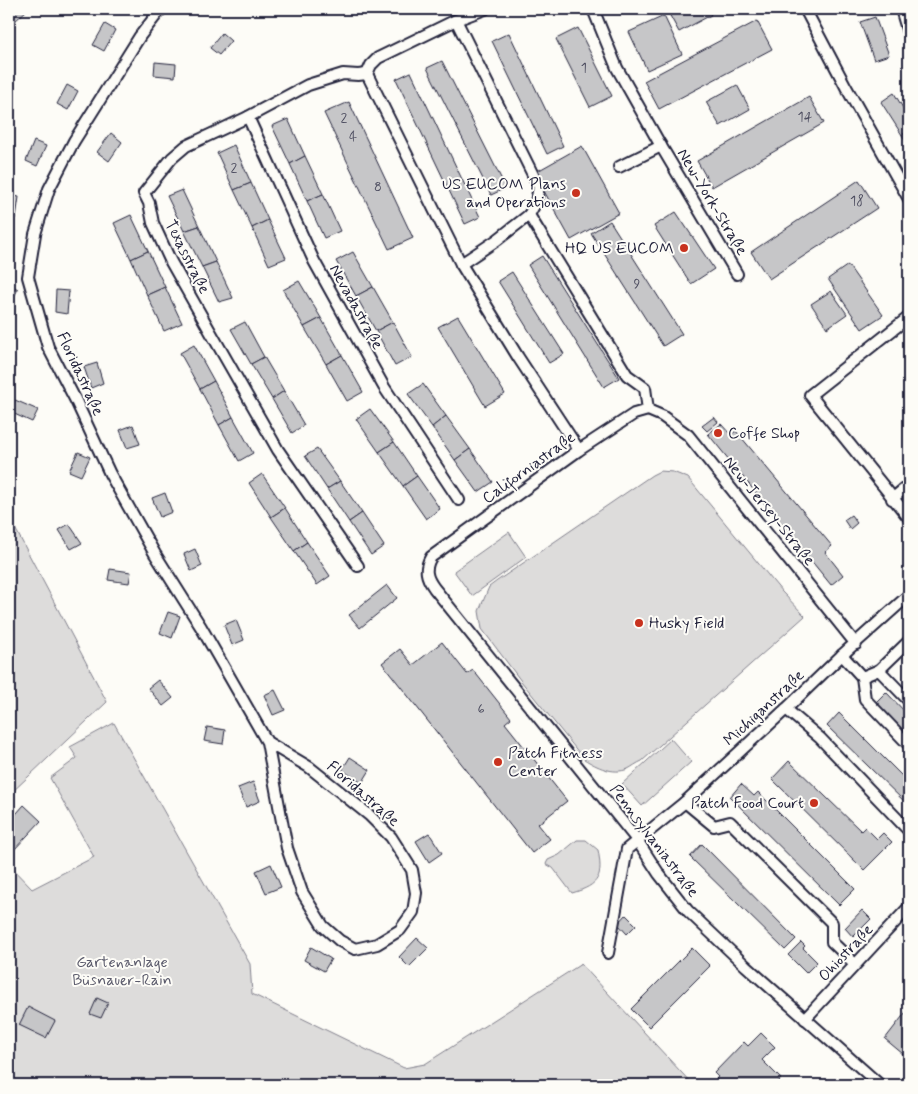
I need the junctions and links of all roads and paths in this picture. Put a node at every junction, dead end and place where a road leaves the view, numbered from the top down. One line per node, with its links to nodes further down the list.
1 (161, 9): 33 (street, Floridastraße)
2 (485, 9): 6 (street)
3 (593, 9): 10 (street, New-York-Straße)
4 (805, 9): 12 (street)
5 (901, 9): 7 (street)
6 (456, 20): 8 (street); 13 (street)
7 (909, 36)
8 (367, 74): 9 (street, Texasstraße); 14 (street)
9 (248, 117): 21 (street, Nevadastraße); 23 (street, Texasstraße)
10 (661, 146): 11 (street, New-York-Straße); 15 (street, New-York-Straße)
11 (619, 167)
12 (909, 199)
13 (529, 215): 14 (street); 17 (street)
14 (461, 264): 18 (street)
15 (737, 274)
16 (909, 317): 20 (street)
17 (648, 410): 18 (street, Californiastraße); 27 (street, New-Jersey-Straße)
18 (579, 450): 24 (street, Californiastraße)
19 (909, 485): 20 (street)
20 (892, 499): 22 (street)
21 (458, 500)
22 (909, 518)
23 (358, 566)
24 (434, 588): 37 (street, Pennsylvaniastraße)
25 (909, 595): 27 (street, Michiganstraße)
26 (909, 640): 29 (street)
27 (856, 644): 28 (street, Michiganstraße)
28 (842, 655): 30 (street); 32 (street, Michiganstraße)
29 (879, 670): 30 (street); 31 (street)
30 (862, 677): 34 (street)
31 (907, 694)
32 (786, 709): 35 (street, Michiganstraße); 36 (street)
33 (267, 742): 33 (street, Floridastraße)
34 (909, 745)
35 (685, 802): 37 (street, Michiganstraße); 40 (street)
36 (909, 831)
37 (637, 840): 39 (street); 41 (street, Pennsylvaniastraße)
38 (909, 907): 40 (street, Ohiostraße)
39 (608, 952)
40 (855, 964): 41 (street, Ohiostraße)
41 (805, 1019): 42 (street, Pennsylvaniastraße)
42 (880, 1085)

